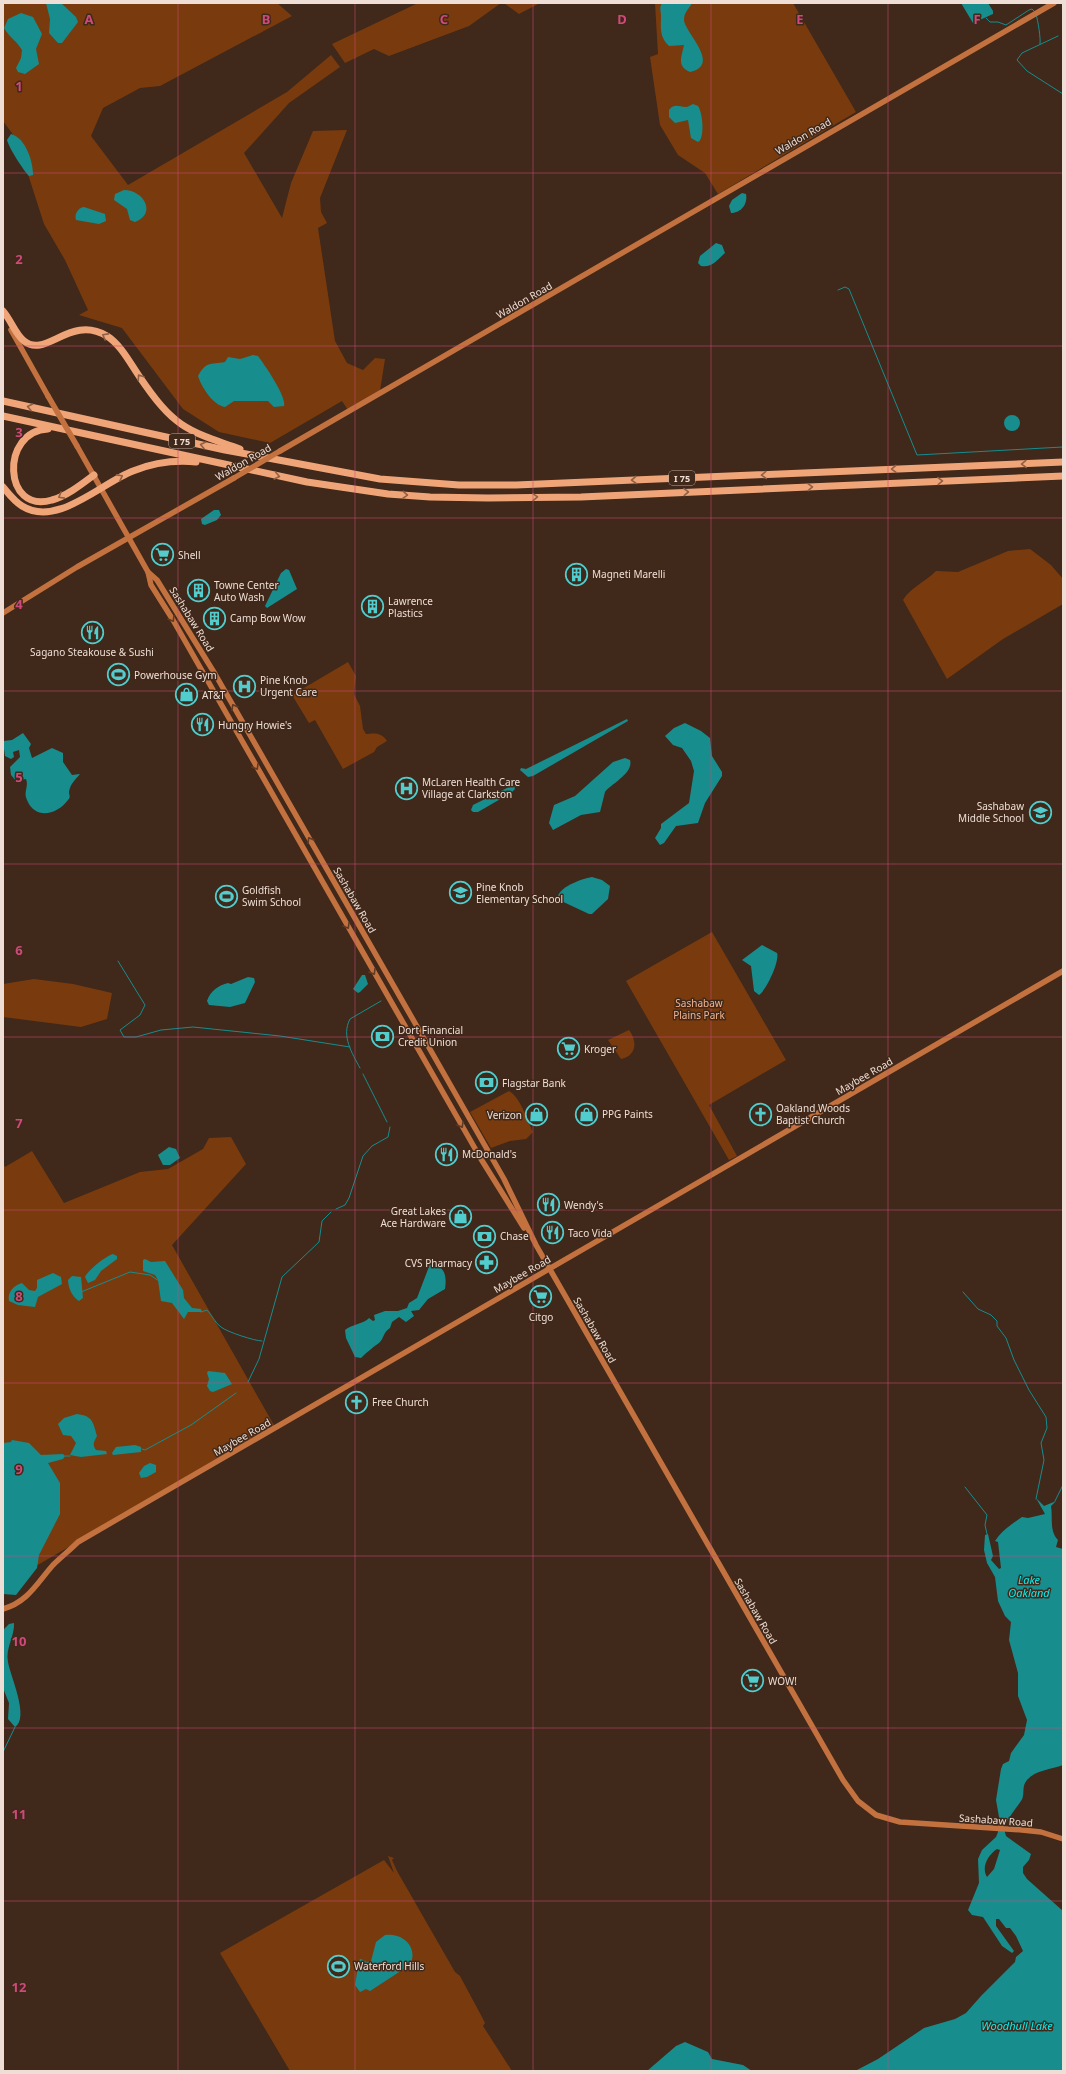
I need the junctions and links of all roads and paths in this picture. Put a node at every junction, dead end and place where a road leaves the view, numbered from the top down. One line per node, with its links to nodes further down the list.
1 (1054, 3): 14 (main road, Waldon Road, bridge)
2 (3, 311): 7 (highway, one-way to 2)
3 (3, 315): 10 (main road, Sashabaw Road, bridge)
4 (3, 400): 7 (highway, I 75, one-way to 4)
5 (3, 416): 6 (highway, I 75)
6 (60, 429): 9 (highway, I 75); 10 (highway, one-way to 6)
7 (256, 455): 8 (highway, I 75, one-way to 7)
8 (1063, 462)
9 (238, 468): 11 (highway, I 75, one-way to 11); 13 (highway, one-way to 9)
10 (94, 475): 13 (main road, Sashabaw Road)
11 (1063, 476)
12 (3, 487): 13 (highway)
13 (101, 487): 14 (main road, Sashabaw Road)
14 (128, 538): 15 (main road, Sashabaw Road); 18 (main road, Waldon Road)
15 (148, 572): 16 (main road, Sashabaw Road); 17 (main road, Sashabaw Road)
16 (166, 595): 17 (main road); 19 (main road, Sashabaw Road)
17 (160, 599): 20 (main road, Sashabaw Road, one-way to 20)
18 (3, 613)
19 (197, 644): 20 (main road); 21 (main road, Sashabaw Road, one-way to 19)
20 (189, 648): 22 (main road, Sashabaw Road)
21 (242, 720): 22 (main road); 24 (main road, Sashabaw Road)
22 (230, 721): 23 (main road, Sashabaw Road)
23 (248, 752): 24 (main road); 26 (main road, Sashabaw Road, one-way to 26)
24 (260, 753): 25 (main road, Sashabaw Road, one-way to 24)
25 (324, 866): 26 (main road); 28 (main road, Sashabaw Road)
26 (313, 868): 27 (main road, Sashabaw Road)
27 (329, 896): 28 (main road); 30 (main road, Sashabaw Road, one-way to 30)
28 (343, 898): 29 (main road, Sashabaw Road)
29 (366, 937): 30 (main road); 33 (main road, Sashabaw Road)
30 (353, 938): 32 (main road, Sashabaw Road, one-way to 32)
31 (1063, 971): 41 (main road, Maybee Road)
32 (389, 1000): 33 (main road); 35 (main road, Sashabaw Road)
33 (403, 1002): 34 (main road, Sashabaw Road)
34 (438, 1063): 35 (main road); 36 (main road, Sashabaw Road)
35 (427, 1067): 37 (main road, Sashabaw Road)
36 (463, 1107): 37 (main road); 38 (main road, Sashabaw Road)
37 (452, 1109): 39 (main road, Sashabaw Road, one-way to 39)
38 (504, 1179): 39 (main road); 40 (main road, Sashabaw Road)
39 (493, 1180): 40 (main road, Sashabaw Road)
40 (535, 1243): 41 (main road, Sashabaw Road)
41 (550, 1269): 42 (main road, Maybee Road); 43 (main road, Sashabaw Road)
42 (3, 1609)
43 (1063, 1839)

